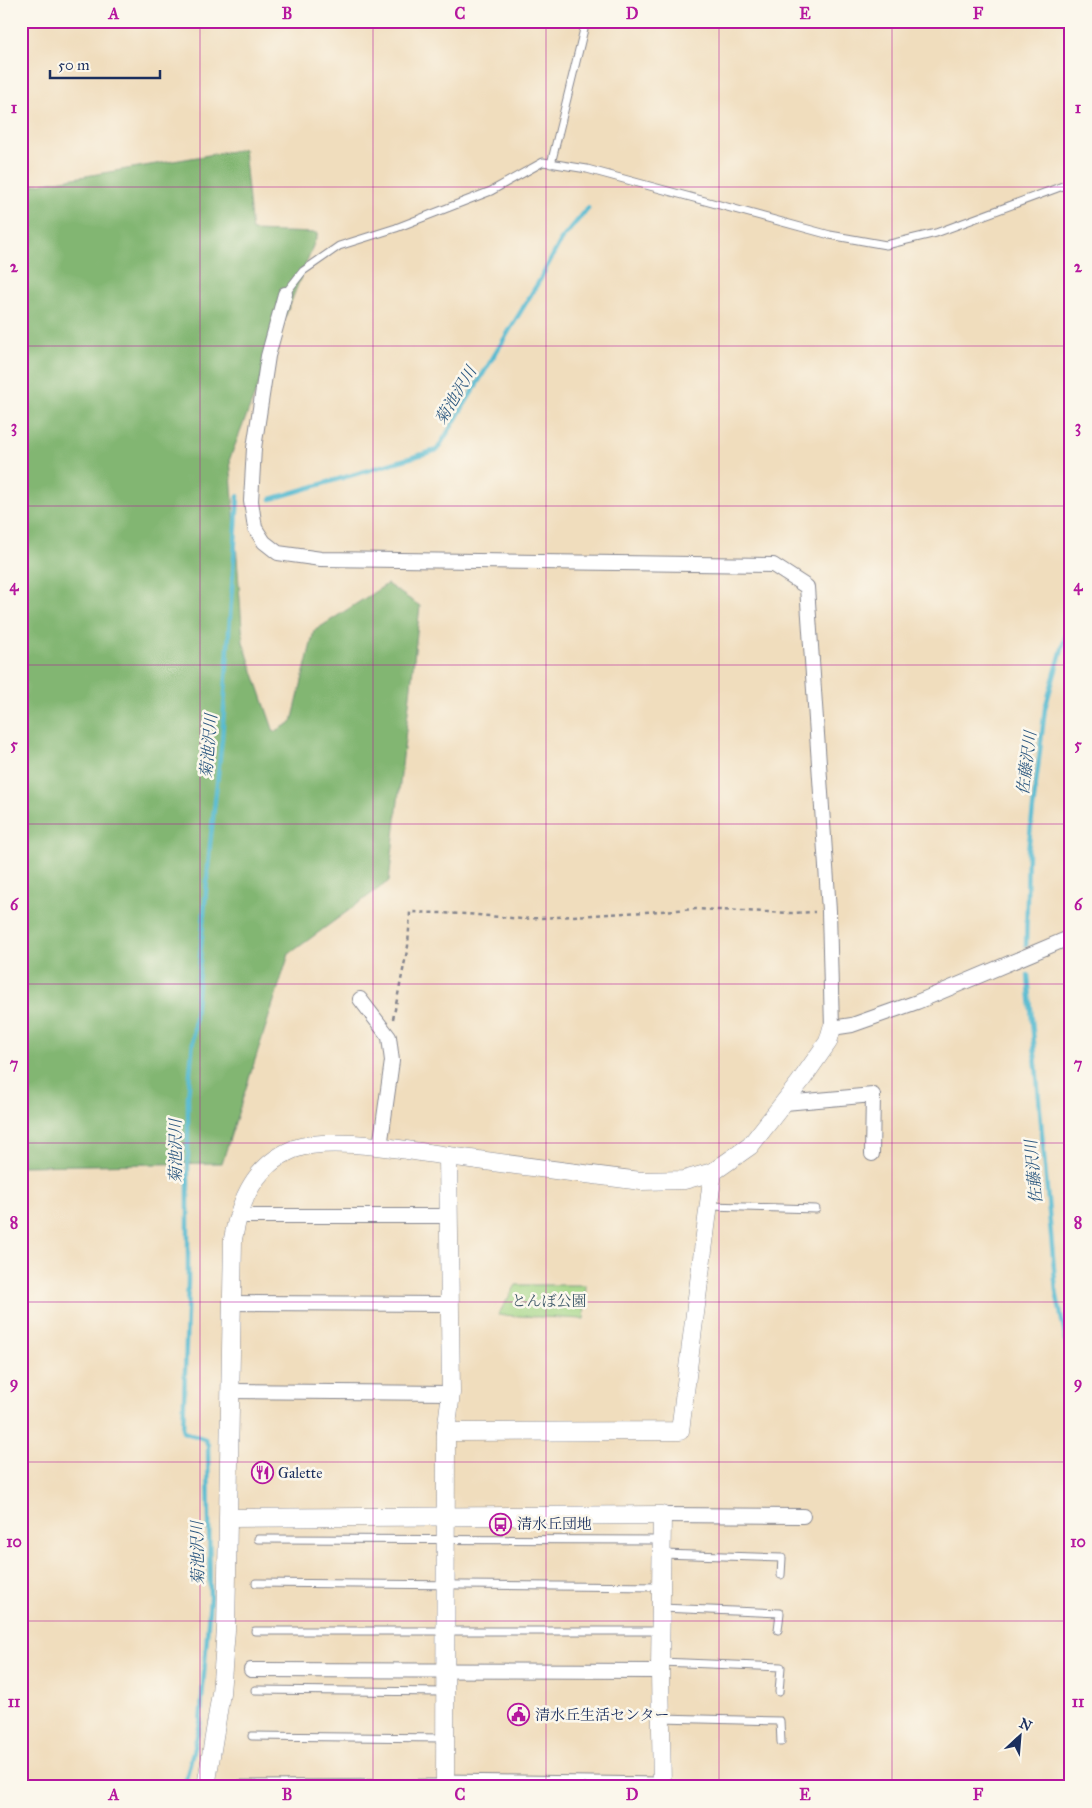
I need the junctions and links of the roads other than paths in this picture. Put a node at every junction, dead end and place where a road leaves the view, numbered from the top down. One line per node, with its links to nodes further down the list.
1 (586, 21): 2 (lane)
2 (551, 164): 3 (lane); 4 (lane)
3 (1071, 183)
4 (285, 294): 7 (street)
5 (1071, 937): 7 (street)
6 (360, 999): 9 (street)
7 (832, 1028): 8 (street)
8 (786, 1103): 10 (street); 12 (street)
9 (380, 1147): 11 (street); 15 (street)
10 (872, 1154)
11 (448, 1156): 12 (street); 16 (street)
12 (713, 1172): 13 (street)
13 (708, 1206): 14 (lane); 21 (street)
14 (816, 1209)
15 (237, 1216): 16 (street); 17 (street)
16 (450, 1216): 18 (street)
17 (232, 1303): 18 (street); 19 (street)
18 (450, 1304): 20 (street)
19 (230, 1392): 20 (street); 25 (street)
20 (451, 1393): 21 (street)
21 (446, 1432): 23 (street)
22 (662, 1515): 23 (street); 24 (street); 28 (street)
23 (446, 1516): 25 (street); 27 (street)
24 (803, 1516)
25 (229, 1518): 50 (street)
26 (258, 1539): 27 (lane)
27 (446, 1540): 28 (lane); 31 (street)
28 (661, 1547): 29 (lane); 32 (street)
29 (781, 1575)
30 (256, 1583): 31 (lane)
31 (446, 1584): 32 (lane); 36 (street)
32 (661, 1587): 33 (street)
33 (661, 1608): 34 (lane); 37 (street)
34 (778, 1630)
35 (255, 1631): 36 (lane)
36 (446, 1631): 37 (lane); 40 (street)
37 (661, 1632): 38 (street)
38 (660, 1667): 40 (street); 43 (lane); 44 (street)
39 (251, 1670): 40 (street)
40 (446, 1670): 42 (street)
41 (255, 1690): 42 (lane)
42 (446, 1692): 46 (street)
43 (779, 1692)
44 (661, 1718): 47 (lane); 49 (street)
45 (252, 1736): 46 (lane)
46 (445, 1738): 48 (street)
47 (781, 1742)
48 (445, 1783): 49 (lane); 51 (lane)
49 (662, 1784)
50 (206, 1787)
51 (240, 1787)

